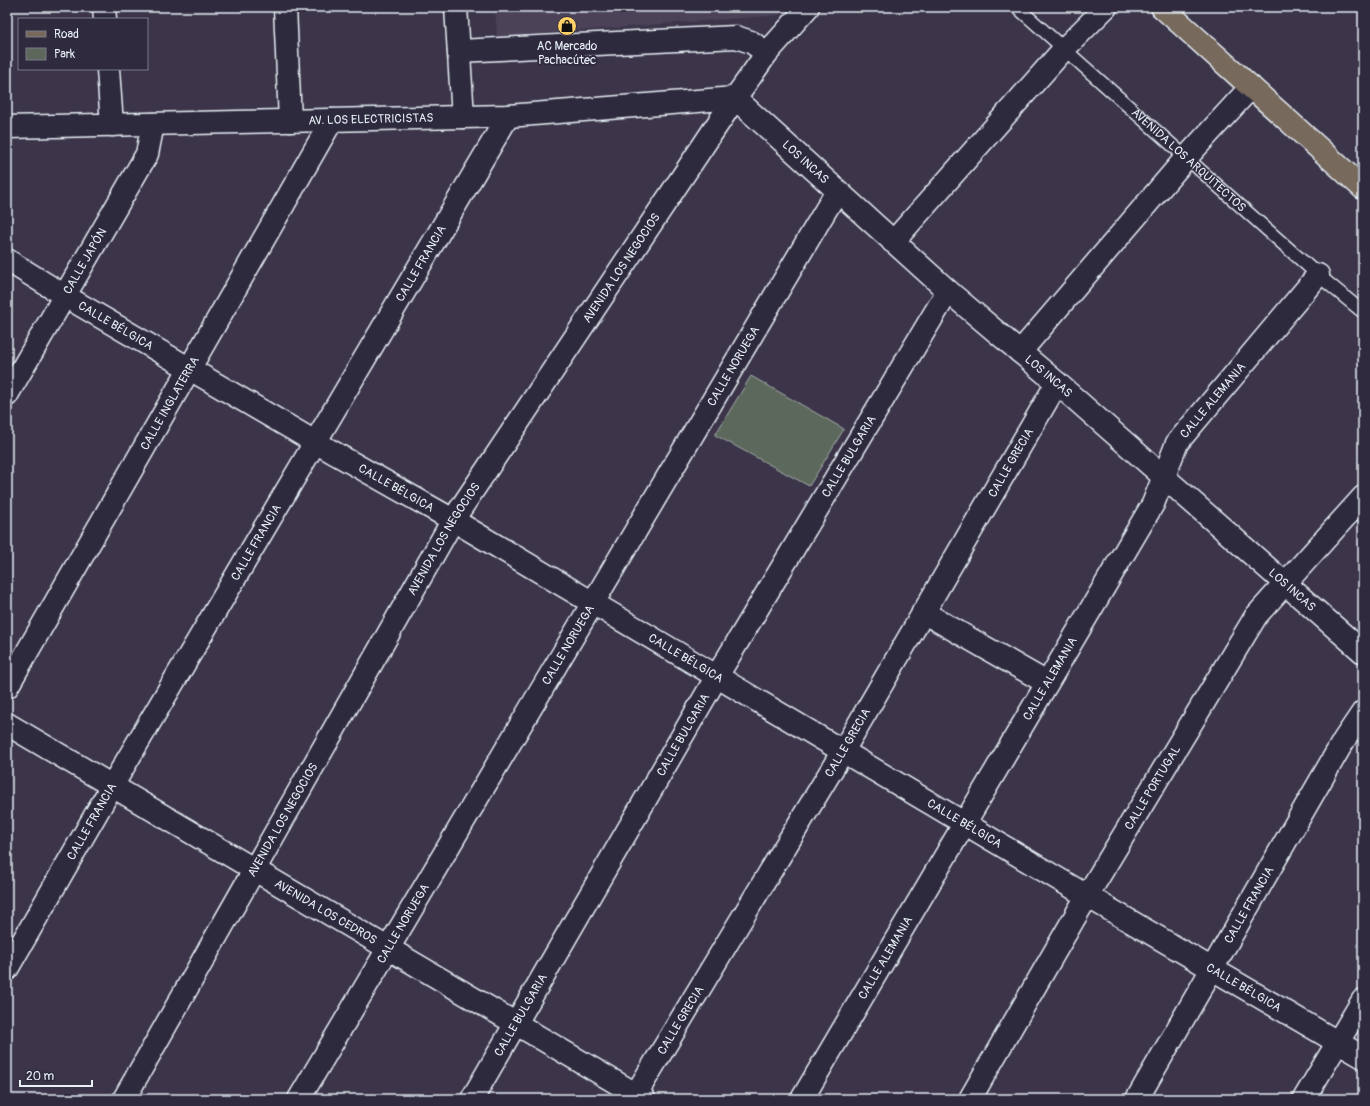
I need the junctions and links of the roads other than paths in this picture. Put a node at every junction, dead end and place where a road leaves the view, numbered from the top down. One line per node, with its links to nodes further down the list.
1 (104, 7): 8 (street)
2 (285, 7): 18 (street)
3 (456, 7): 10 (street)
4 (808, 7): 11 (street, AVENIDA LOS NEGOCIOS)
5 (1017, 7): 9 (lane, AVENIDA LOS ARQUITECTOS)
6 (1106, 7): 9 (street)
7 (1162, 7): 13 (main road)
8 (105, 18)
9 (1064, 49): 22 (lane, AVENIDA LOS ARQUITECTOS); 25 (street)
10 (459, 51): 11 (street); 16 (street)
11 (767, 53): 14 (street, AVENIDA LOS NEGOCIOS)
12 (108, 70): 19 (street)
13 (1251, 87): 22 (street); 23 (main road)
14 (735, 98): 15 (street, AV. LOS ELECTRICISTAS); 24 (street, LOS INCAS); 38 (street, AVENIDA LOS NEGOCIOS)
15 (508, 116): 16 (street, AV. LOS ELECTRICISTAS); 35 (street, CALLE FRANCIA)
16 (463, 117): 17 (street, AV. LOS ELECTRICISTAS)
17 (332, 120): 18 (street, AV. LOS ELECTRICISTAS); 32 (street, CALLE INGLATERRA)
18 (290, 121): 20 (street, AV. LOS ELECTRICISTAS)
19 (112, 124): 20 (street, AV. LOS ELECTRICISTAS); 21 (street, AV. LOS ELECTRICISTAS)
20 (153, 124): 29 (street, CALLE JAPÓN)
21 (7, 127)
22 (1186, 158): 27 (lane, AVENIDA LOS ARQUITECTOS); 31 (street)
23 (1363, 188)
24 (837, 191): 25 (street, LOS INCAS); 40 (street, CALLE NORUEGA)
25 (893, 242): 28 (street, LOS INCAS)
26 (7, 260): 29 (street, CALLE BÉLGICA)
27 (1318, 275): 30 (lane, AVENIDA LOS ARQUITECTOS); 36 (street, CALLE ALEMANIA)
28 (948, 291): 31 (street, LOS INCAS); 43 (street, CALLE BULGARIA)
29 (65, 296): 32 (street, CALLE BÉLGICA); 34 (street, CALLE JAPÓN)
30 (1363, 312)
31 (1020, 352): 33 (street, LOS INCAS)
32 (189, 368): 35 (street, CALLE BÉLGICA); 45 (street, CALLE INGLATERRA)
33 (1056, 383): 36 (street, LOS INCAS); 41 (street, CALLE GRECIA)
34 (7, 395)
35 (315, 442): 38 (street, CALLE BÉLGICA); 49 (street, CALLE FRANCIA)
36 (1164, 478): 39 (street, LOS INCAS); 44 (street, CALLE ALEMANIA)
37 (1363, 497): 39 (street, CALLE PORTUGAL)
38 (453, 520): 40 (street, CALLE BÉLGICA); 51 (street, AVENIDA LOS NEGOCIOS)
39 (1285, 583): 42 (street, LOS INCAS); 52 (street, CALLE PORTUGAL)
40 (593, 602): 43 (street, CALLE BÉLGICA); 53 (street, CALLE NORUEGA)
41 (923, 612): 44 (street); 48 (street, CALLE GRECIA)
42 (1363, 652)
43 (717, 676): 48 (street, CALLE BÉLGICA); 57 (street, CALLE BULGARIA)
44 (1047, 683): 50 (street, CALLE ALEMANIA)
45 (7, 687)
46 (1363, 712): 54 (street, CALLE FRANCIA)
47 (7, 724): 49 (street, AVENIDA LOS CEDROS)
48 (843, 751): 50 (street, CALLE BÉLGICA); 60 (street, CALLE GRECIA)
49 (112, 786): 51 (street, AVENIDA LOS CEDROS); 55 (street, CALLE FRANCIA)
50 (965, 823): 52 (street, CALLE BÉLGICA); 64 (street, CALLE ALEMANIA)
51 (254, 871): 53 (street, AVENIDA LOS CEDROS); 61 (street, AVENIDA LOS NEGOCIOS)
52 (1087, 896): 54 (street, CALLE BÉLGICA); 65 (street, CALLE PORTUGAL)
53 (388, 948): 57 (street, AVENIDA LOS CEDROS); 62 (street, CALLE NORUEGA)
54 (1212, 969): 58 (street, CALLE BÉLGICA); 66 (street, CALLE FRANCIA)
55 (7, 970)
56 (1363, 1000): 58 (street)
57 (517, 1022): 60 (street, AVENIDA LOS CEDROS); 63 (street, CALLE BULGARIA)
58 (1338, 1042): 59 (street, CALLE BÉLGICA); 67 (street)
59 (1363, 1057)
60 (638, 1097)
61 (124, 1099)
62 (299, 1099)
63 (472, 1099)
64 (802, 1099)
65 (970, 1099)
66 (1137, 1099)
67 (1304, 1099)

